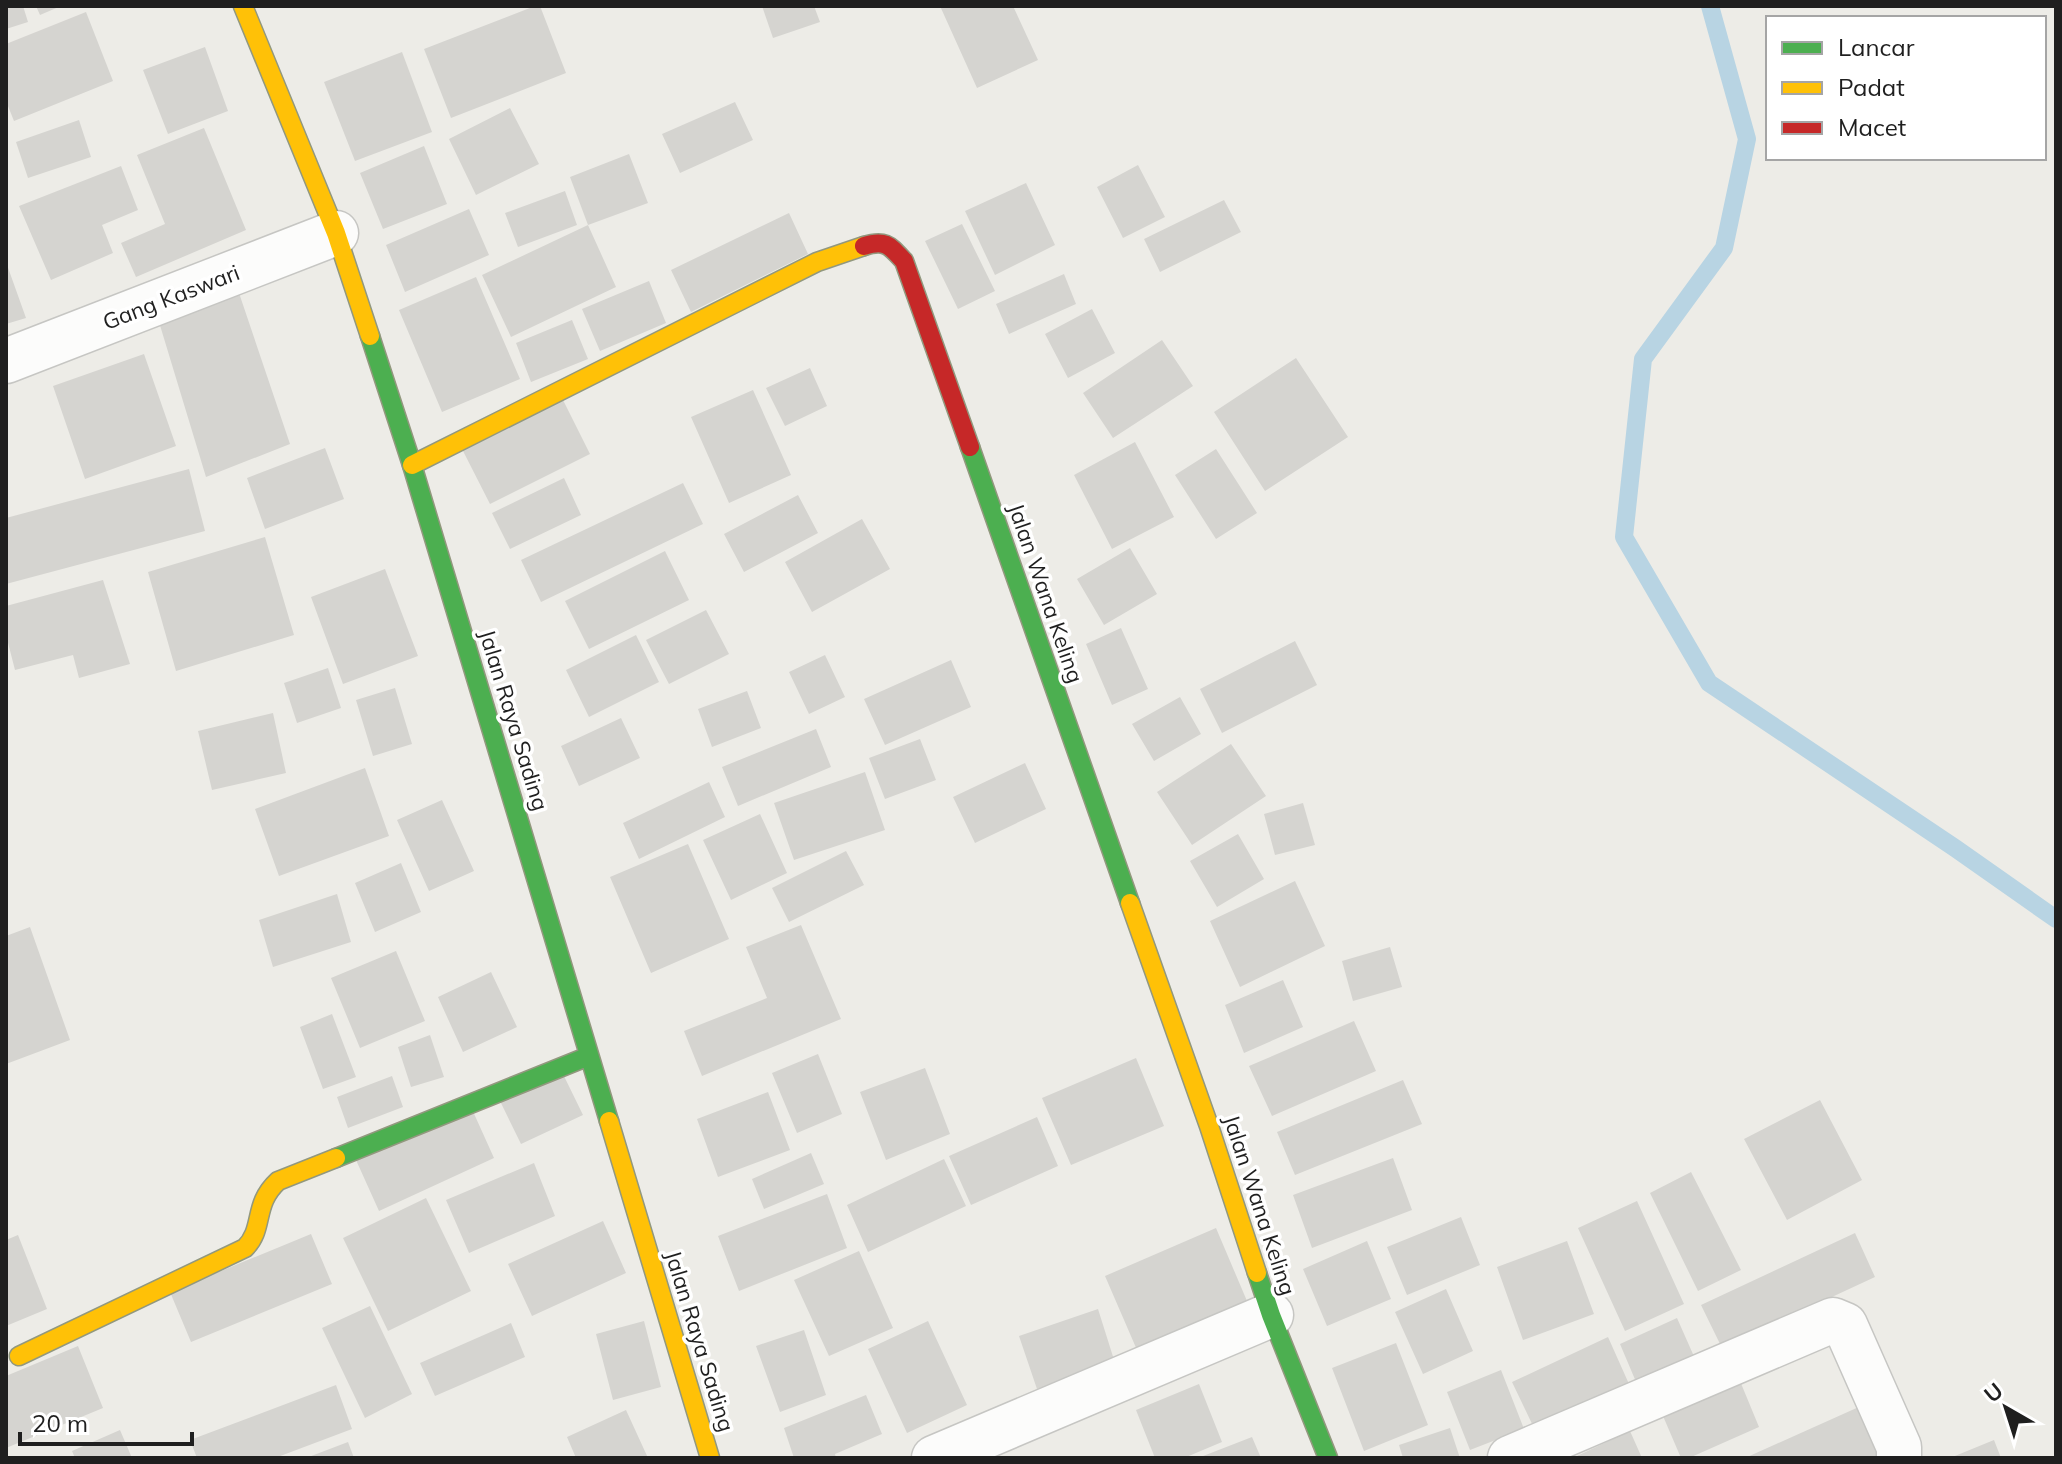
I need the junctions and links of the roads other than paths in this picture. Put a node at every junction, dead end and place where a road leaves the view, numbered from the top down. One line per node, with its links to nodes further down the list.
1 (243, 6): 2 (street, Jalan Raya Sading)
2 (336, 233): 3 (street, Gang Kaswari); 4 (street, Jalan Raya Sading)
3 (6, 361)
4 (412, 465): 5 (street, Jalan Raya Sading); 6 (street, Jalan Wana Keling)
5 (589, 1056): 7 (street); 8 (street, Jalan Raya Sading)
6 (1271, 1315): 9 (street); 10 (street, Jalan Wana Keling)
7 (19, 1356)
8 (710, 1458)
9 (934, 1458)
10 (1328, 1458)
11 (1510, 1458): 12 (street)
12 (1899, 1458)

